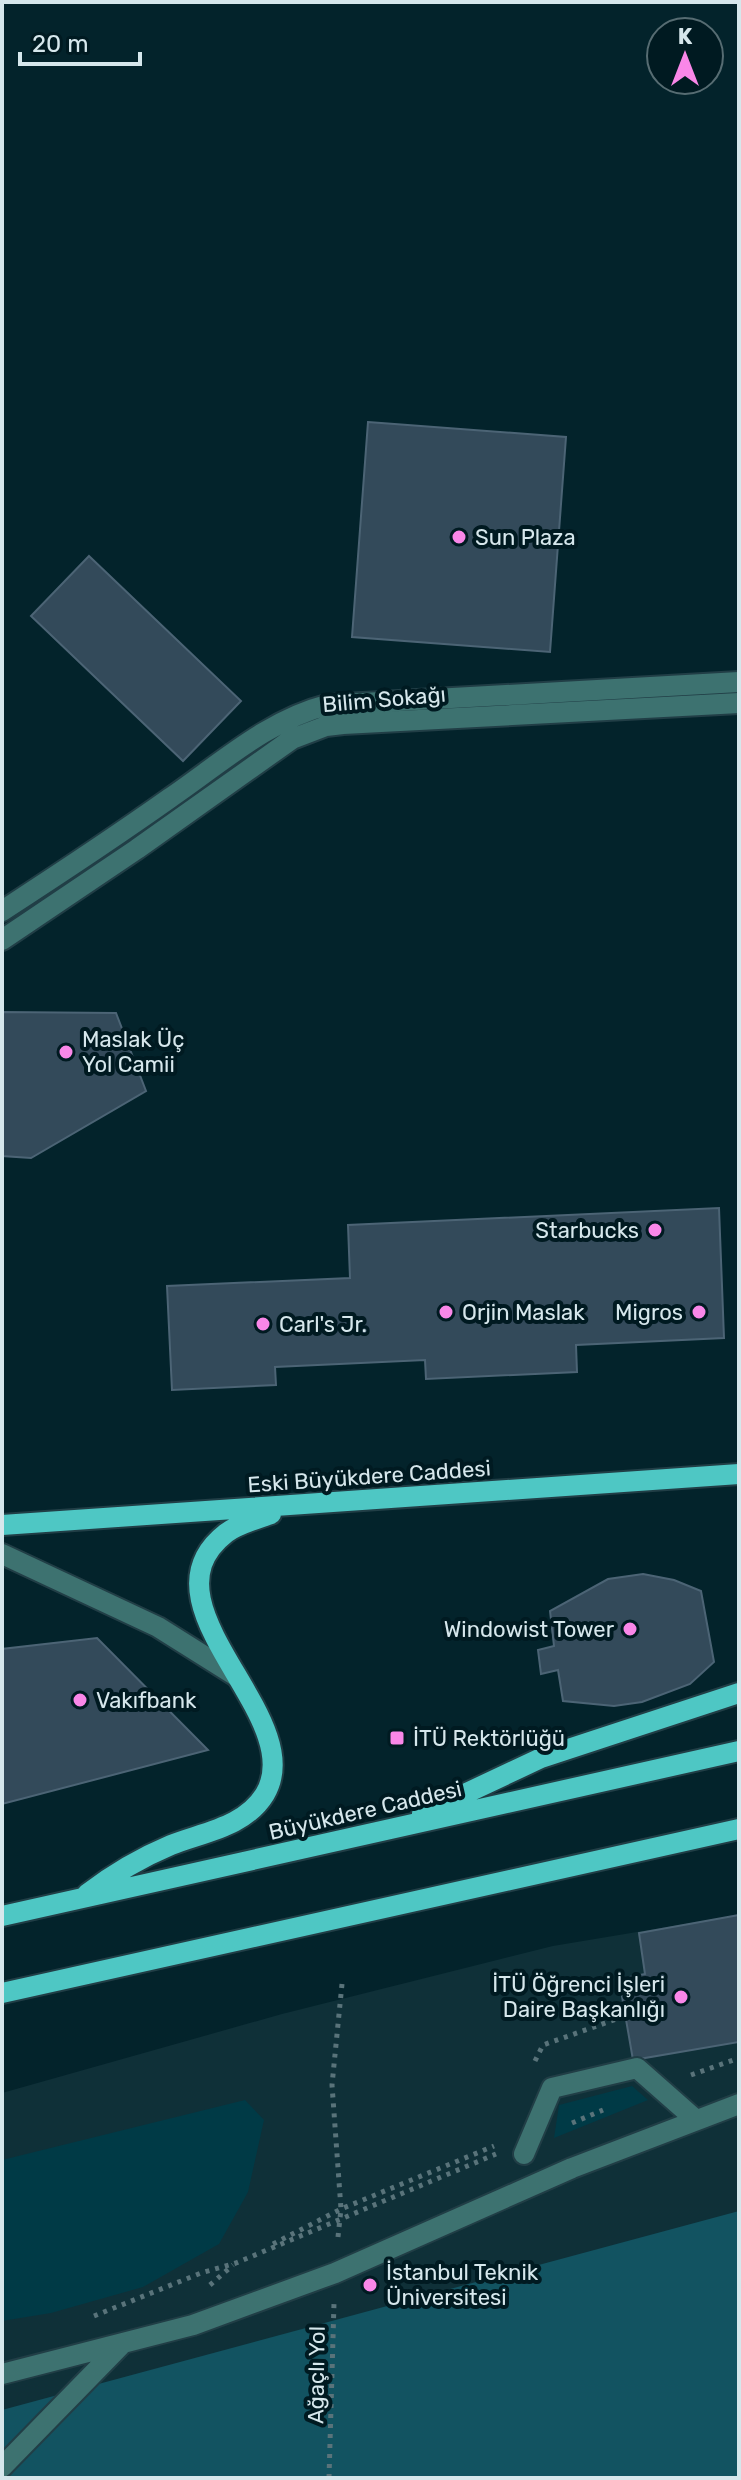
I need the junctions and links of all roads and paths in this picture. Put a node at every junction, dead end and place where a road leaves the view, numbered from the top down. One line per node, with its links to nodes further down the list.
1 (739, 682): 3 (street, Bilim Sokağı)
2 (739, 703): 4 (street, Bilim Sokağı)
3 (2, 911)
4 (2, 940)
5 (739, 1474): 6 (main road, Eski Büyükdere Caddesi)
6 (290, 1506): 7 (main road, Eski Büyükdere Caddesi); 9 (main road)
7 (2, 1525)
8 (2, 1554): 9 (street)
9 (236, 1676): 14 (main road)
10 (734, 1695): 12 (main road)
11 (739, 1751): 12 (main road, Büyükdere Caddesi)
12 (395, 1828): 14 (main road, Büyükdere Caddesi)
13 (739, 1829): 17 (main road)
14 (83, 1897): 15 (main road, Büyükdere Caddesi)
15 (2, 1916)
16 (342, 1984): 26 (path, Ağaçlı Yol)
17 (2, 1993)
18 (625, 2016): 20 (path)
19 (739, 2058): 21 (path)
20 (530, 2071)
21 (659, 2087): 23 (street); 25 (path); 25 (street)
22 (739, 2104): 23 (street)
23 (696, 2120): 29 (street)
24 (499, 2135): 26 (path)
25 (528, 2147): 27 (path)
26 (341, 2209): 27 (path, Ağaçlı Yol); 28 (path)
27 (341, 2219): 28 (path); 29 (path, Ağaçlı Yol)
28 (236, 2263): 30 (path); 31 (path)
29 (335, 2273): 32 (street); 35 (path, Ağaçlı Yol)
30 (208, 2287)
31 (87, 2319)
32 (123, 2343): 33 (street); 34 (street)
33 (2, 2374)
34 (2, 2467)
35 (329, 2478)

